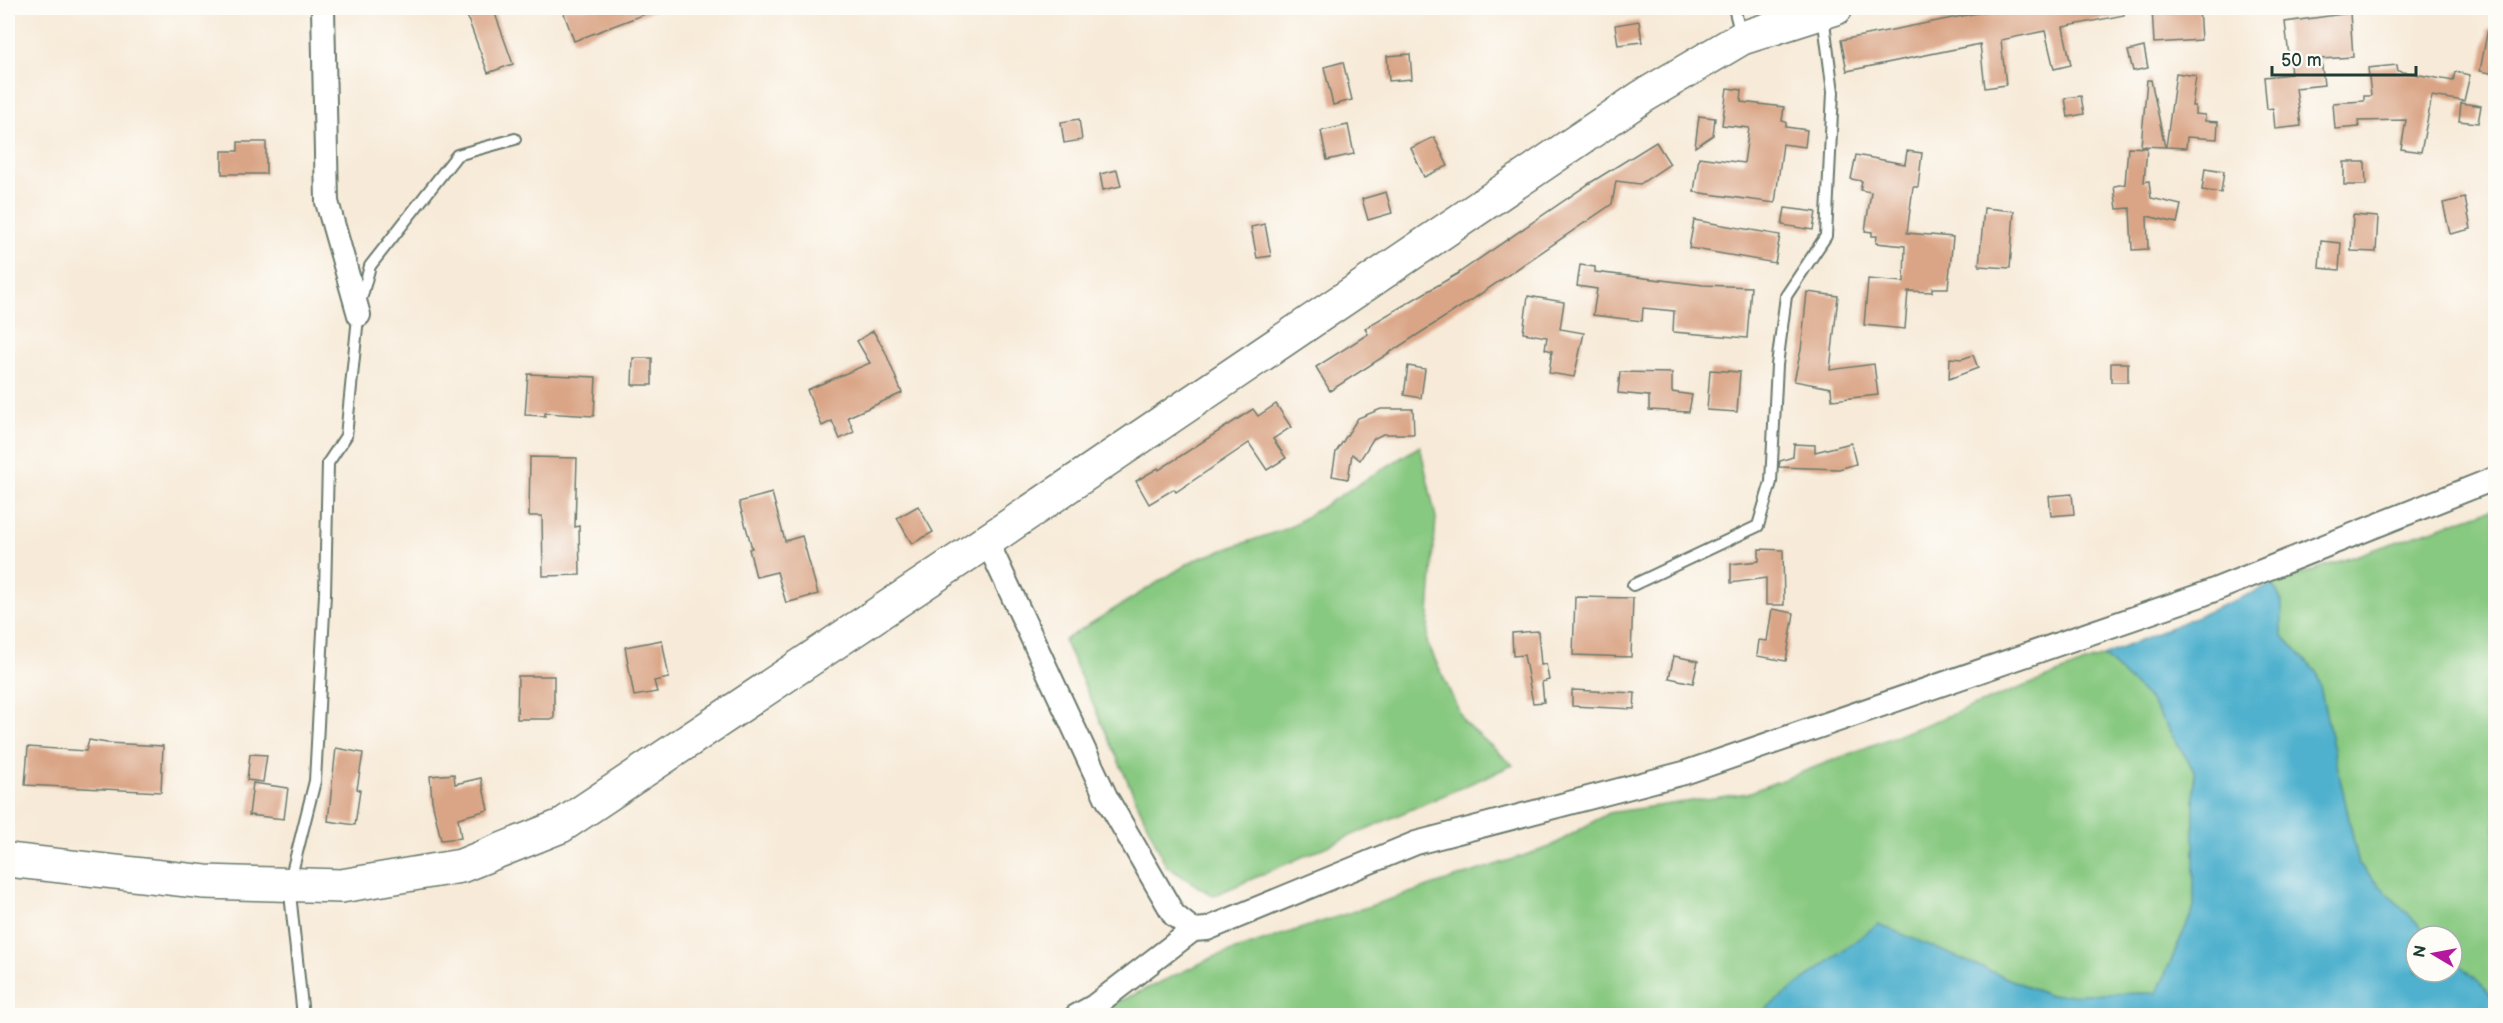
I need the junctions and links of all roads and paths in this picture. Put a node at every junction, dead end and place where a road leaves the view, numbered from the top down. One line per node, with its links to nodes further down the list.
1 (323, 8): 6 (street)
2 (1734, 8): 4 (lane)
3 (1830, 10): 4 (main road); 9 (lane)
4 (1742, 38): 8 (main road)
5 (515, 139): 6 (lane)
6 (359, 315): 11 (lane)
7 (2496, 478): 12 (street)
8 (987, 541): 11 (main road); 12 (street)
9 (1633, 585)
10 (8, 860): 11 (main road)
11 (289, 884): 13 (lane)
12 (1193, 930): 14 (street)
13 (303, 1016)
14 (1076, 1016)

